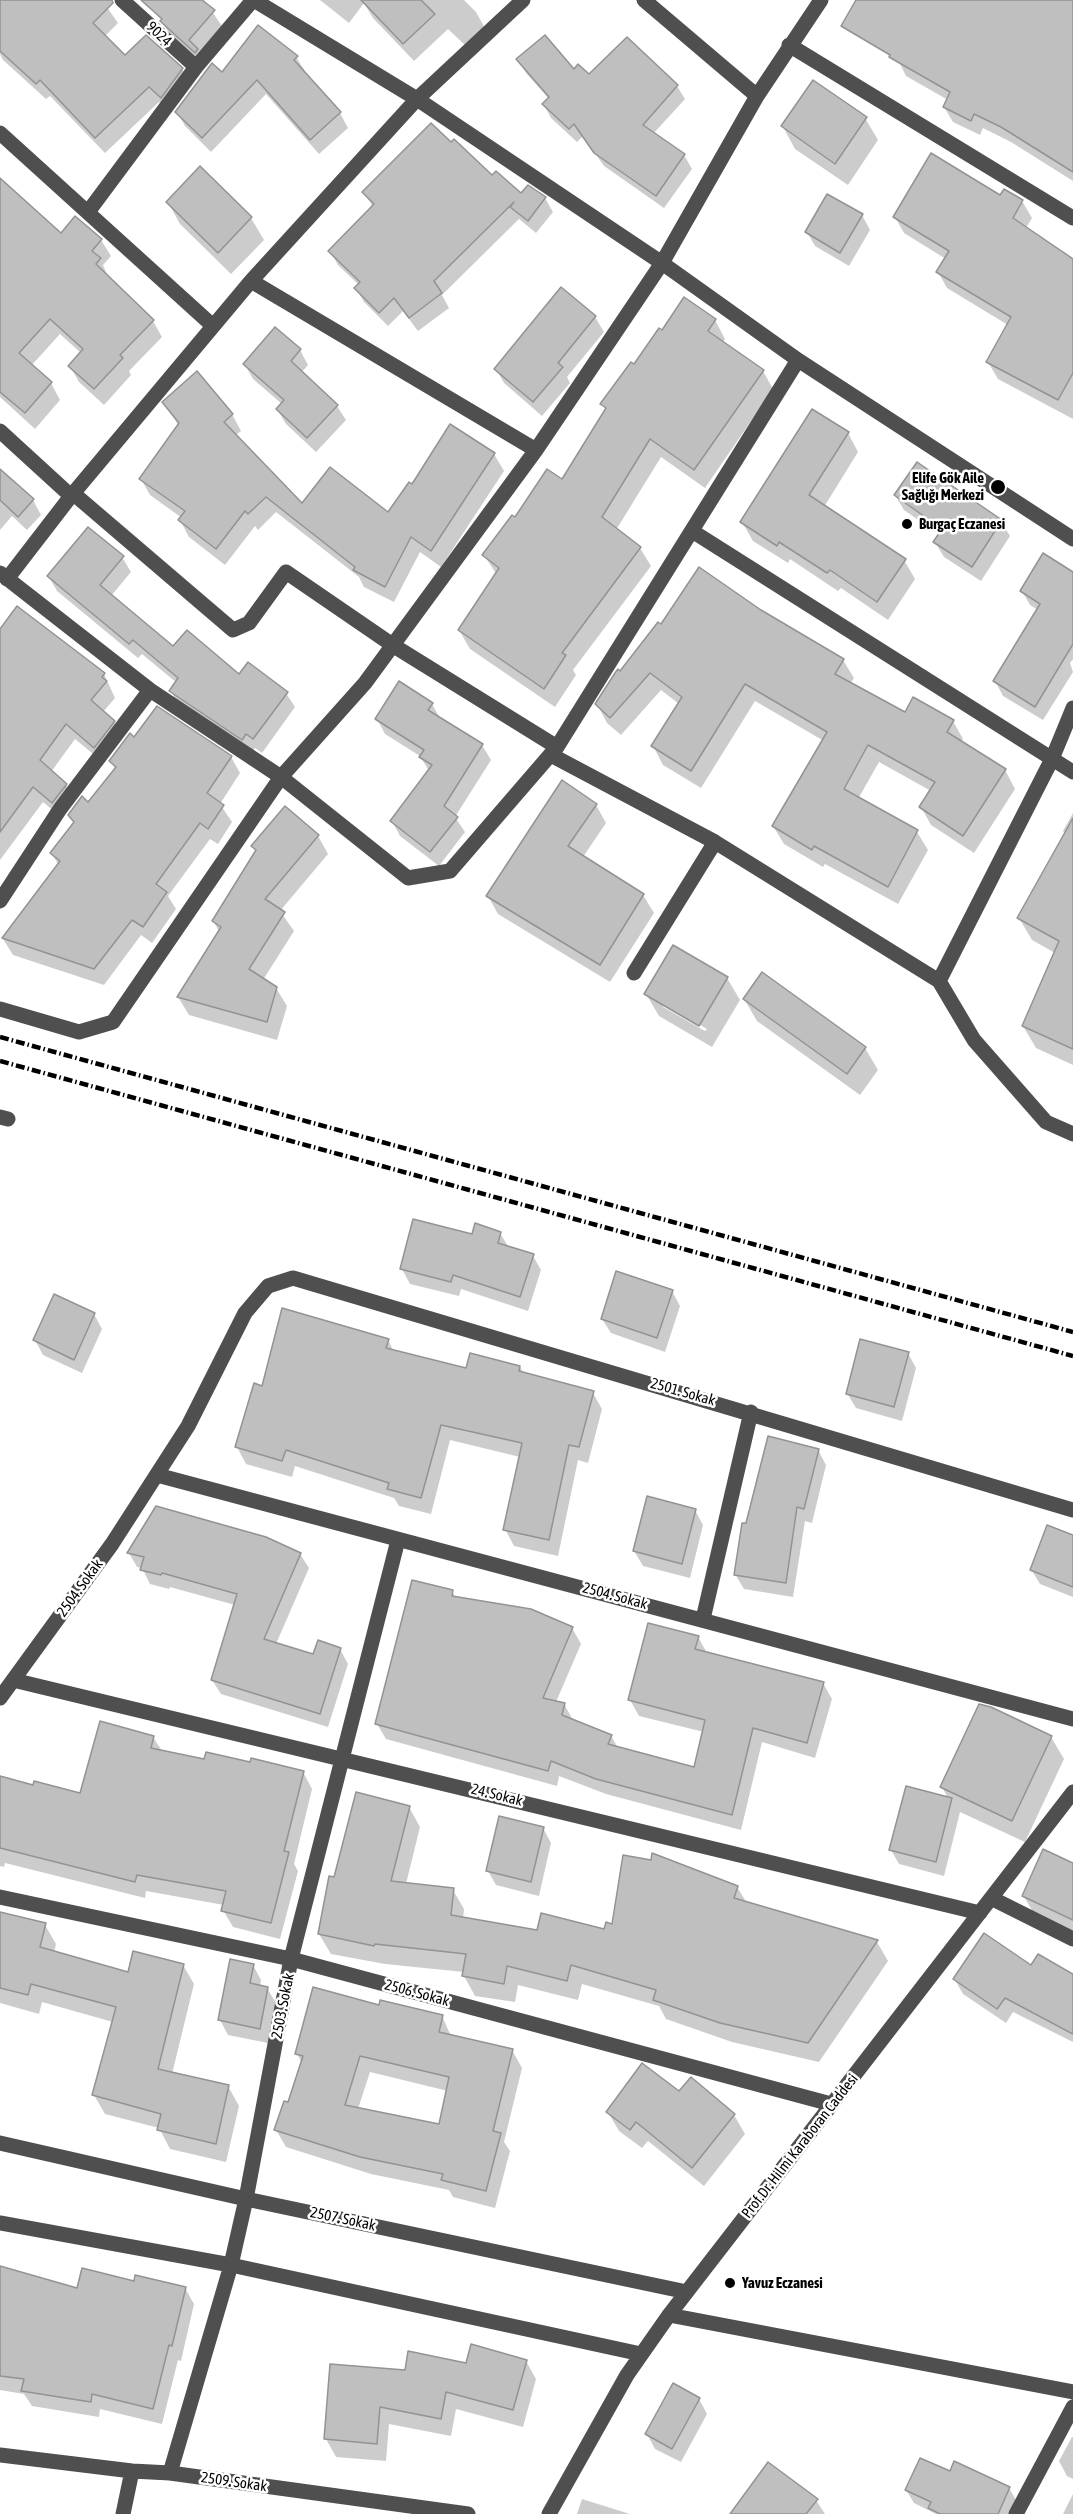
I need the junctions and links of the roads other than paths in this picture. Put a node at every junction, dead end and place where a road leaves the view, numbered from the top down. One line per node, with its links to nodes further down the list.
1 (123, 0): 7 (street, 9024)
2 (254, 0): 7 (street); 9 (street)
3 (523, 0): 9 (street)
4 (644, 0): 8 (street)
5 (821, 0): 6 (street)
6 (789, 45): 8 (street); 12 (street)
7 (196, 67): 11 (street)
8 (757, 96): 13 (street)
9 (417, 99): 13 (street); 14 (street)
10 (0, 133): 11 (street)
11 (88, 212): 15 (street)
12 (1073, 218)
13 (662, 263): 16 (street); 18 (street)
14 (251, 281): 15 (street); 18 (street)
15 (213, 326): 19 (street)
16 (798, 360): 20 (street); 21 (street)
17 (0, 431): 19 (street)
18 (536, 450): 23 (street)
19 (73, 495): 22 (street); 23 (street)
20 (692, 531): 26 (street); 27 (street)
21 (1073, 539)
22 (3, 576): 24 (street)
23 (394, 646): 26 (street); 29 (street)
24 (150, 690): 29 (street); 31 (street)
25 (1073, 708): 27 (street)
26 (554, 751): 29 (street); 30 (street)
27 (1052, 759): 28 (street); 33 (street)
28 (1073, 772)
29 (280, 777): 34 (street)
30 (715, 842): 32 (street); 33 (street)
31 (0, 902)
32 (634, 973)
33 (939, 981): 35 (street)
34 (0, 1009)
35 (1073, 1134)
36 (293, 1278): 37 (street, 2501. Sokak); 38 (street, 2504. Sokak)
37 (751, 1412): 39 (street, 2501. Sokak); 41 (street)
38 (157, 1475): 40 (street, 2504. Sokak); 42 (street, 2504. Sokak)
39 (1073, 1510)
40 (398, 1540): 41 (street, 2504. Sokak); 45 (street, 2503. Sokak)
41 (703, 1619): 44 (street, 2504. Sokak)
42 (13, 1680): 43 (street, 2504. Sokak); 45 (street, 24. Sokak)
43 (0, 1698)
44 (1073, 1719)
45 (344, 1758): 49 (street, 24. Sokak); 51 (street, 2503. Sokak)
46 (1073, 1792): 48 (street, Prof.Dr. Hilmi Karaboran Caddesi)
47 (0, 1897): 51 (street, 2506. Sokak)
48 (991, 1898): 49 (street, Prof.Dr. Hilmi Karaboran Caddesi); 50 (street)
49 (980, 1913): 52 (street, Prof.Dr. Hilmi Karaboran Caddesi)
50 (1073, 1939)
51 (291, 1959): 52 (street, 2506. Sokak); 54 (street, 2503. Sokak)
52 (831, 2104): 57 (street, Prof.Dr. Hilmi Karaboran Caddesi)
53 (0, 2143): 54 (street, 2507. Sokak)
54 (246, 2199): 56 (street, 2503. Sokak); 57 (street, 2507. Sokak)
55 (0, 2223): 56 (street)
56 (231, 2265): 59 (street); 64 (street, 2503. Sokak)
57 (687, 2292): 58 (street, Prof.Dr. Hilmi Karaboran Caddesi)
58 (669, 2315): 59 (street, Prof.Dr. Hilmi Karaboran Caddesi); 60 (street)
59 (641, 2354): 67 (street, Prof.Dr. Hilmi Karaboran Caddesi)
60 (1073, 2392)
61 (1073, 2407): 68 (street)
62 (0, 2455): 63 (street, 2509. Sokak)
63 (132, 2471): 64 (street, 2509. Sokak); 65 (street)
64 (170, 2474): 66 (street, 2509. Sokak)
65 (123, 2514)
66 (468, 2514)
67 (549, 2514)
68 (1016, 2514)

